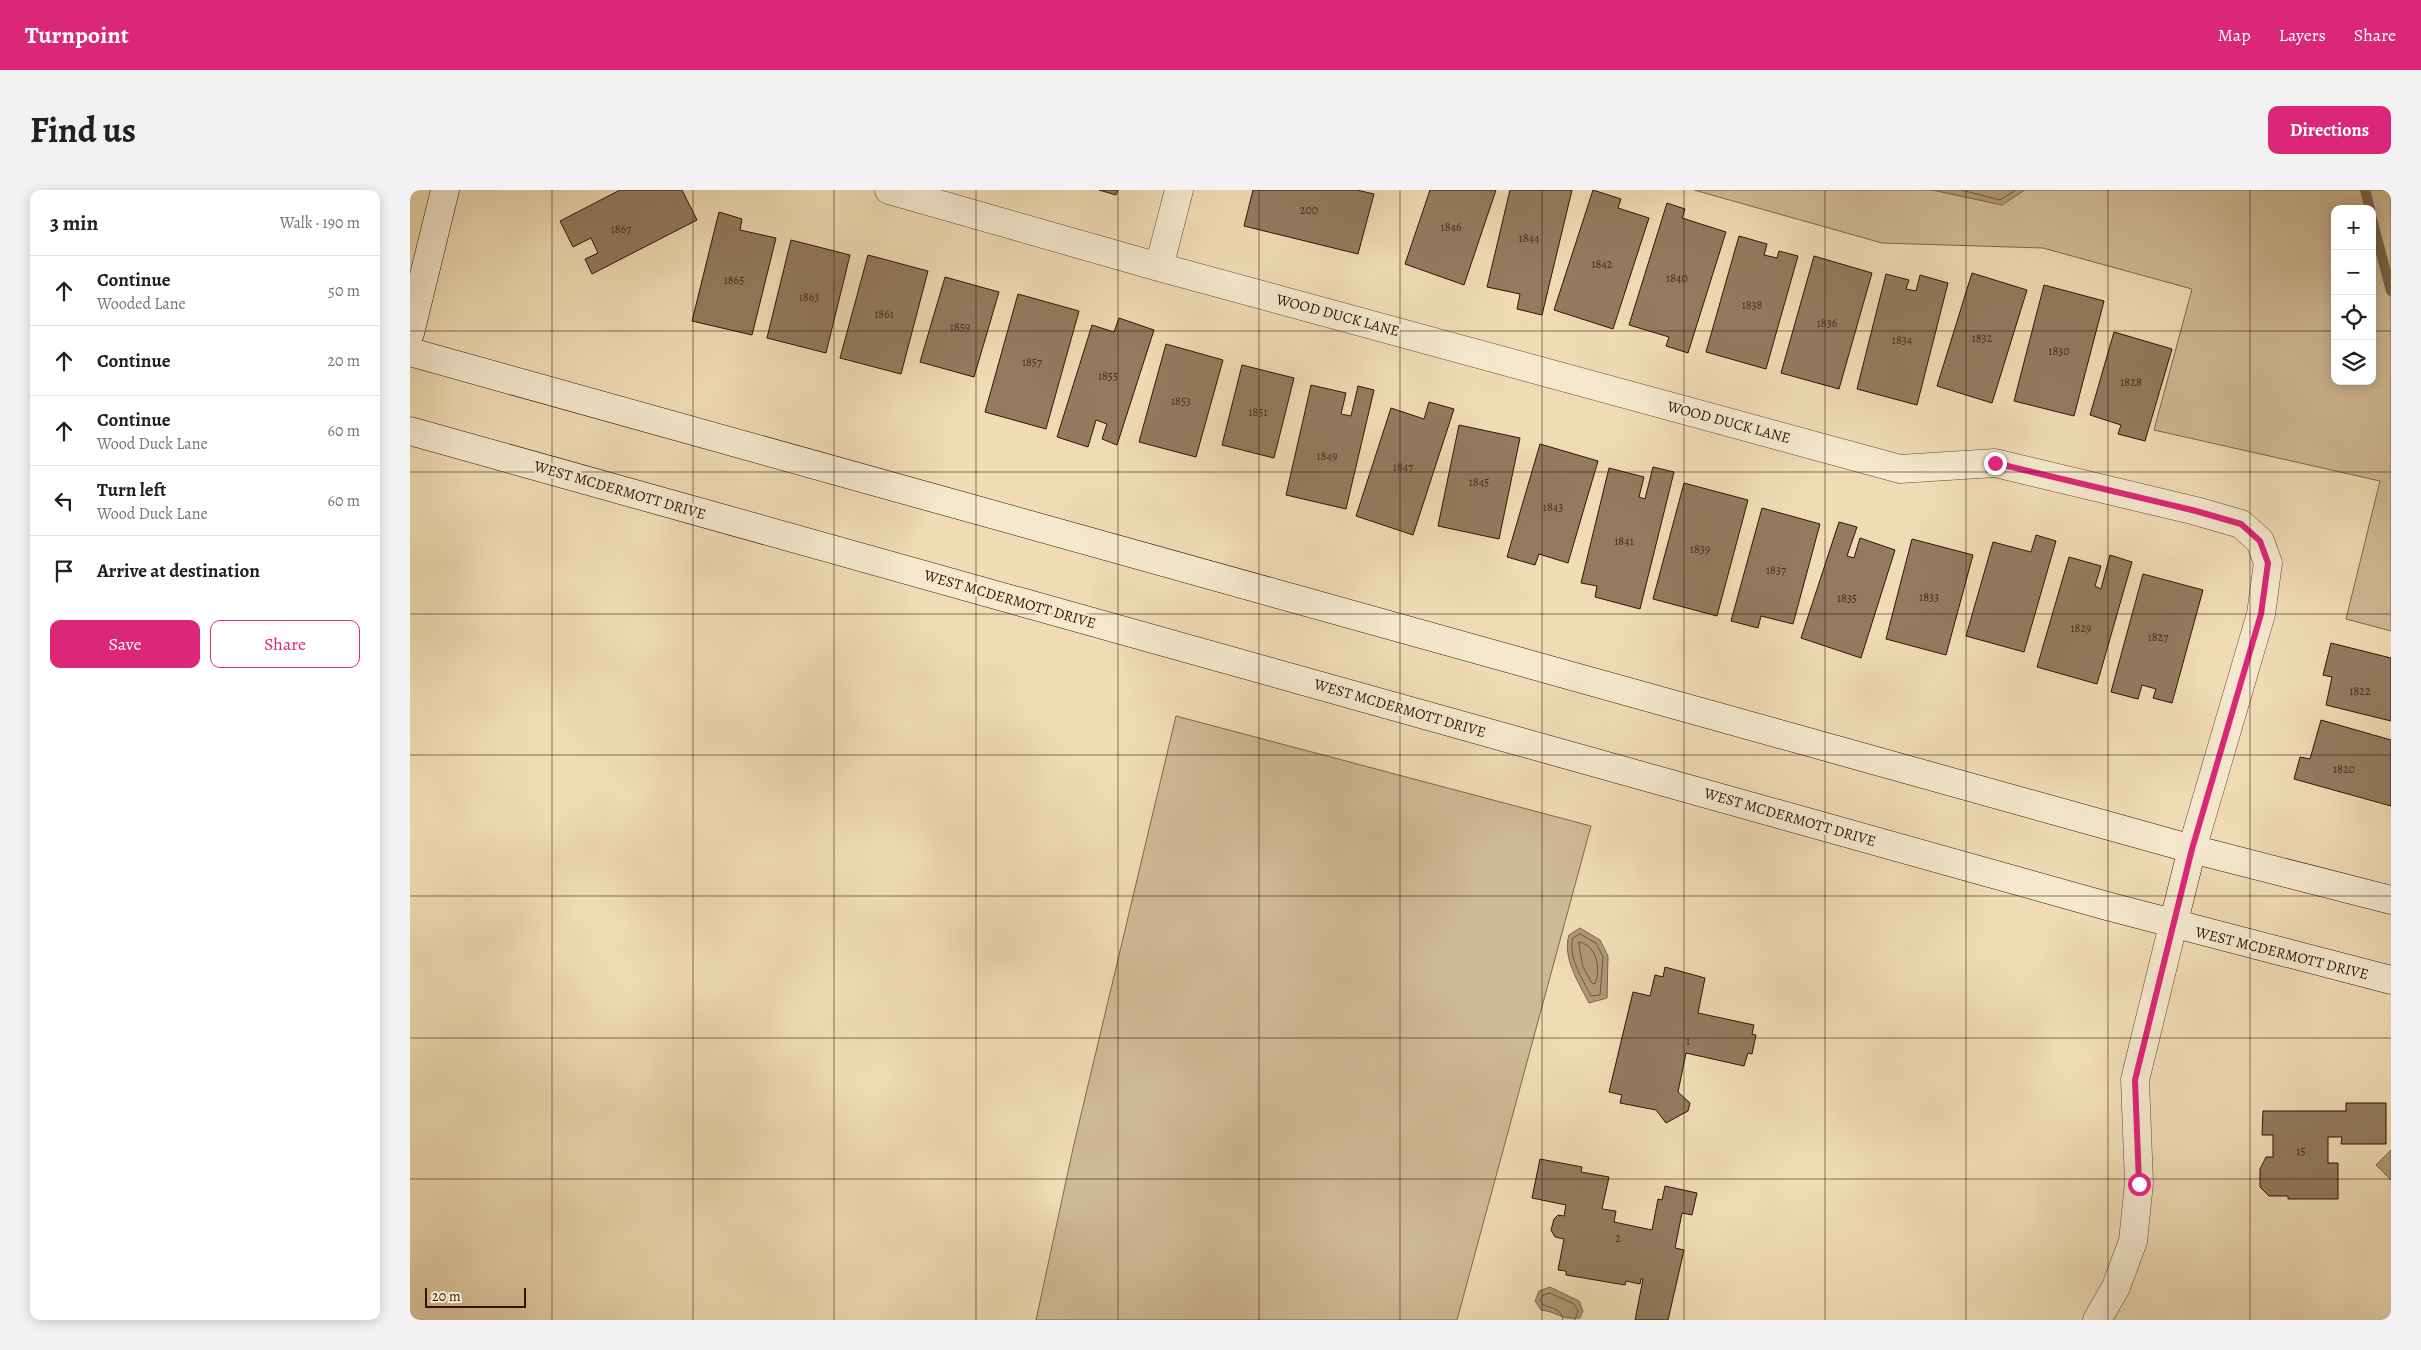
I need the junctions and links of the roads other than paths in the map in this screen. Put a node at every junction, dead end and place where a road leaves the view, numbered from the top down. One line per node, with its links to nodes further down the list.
1 (445, 190): 5 (main road)
2 (889, 190): 4 (main road, WOOD DUCK LANE)
3 (1180, 190): 4 (main road)
4 (1159, 266): 8 (main road, WOOD DUCK LANE)
5 (410, 333)
6 (410, 352): 8 (main road)
7 (410, 431): 10 (main road, WEST MCDERMOTT DRIVE)
8 (2192, 849): 9 (main road); 10 (main road, WOOD DUCK LANE)
9 (2391, 900)
10 (2173, 925): 11 (main road, WEST MCDERMOTT DRIVE); 12 (main road, WOOD DUCK LANE)
11 (2391, 980)
12 (2097, 1320)

